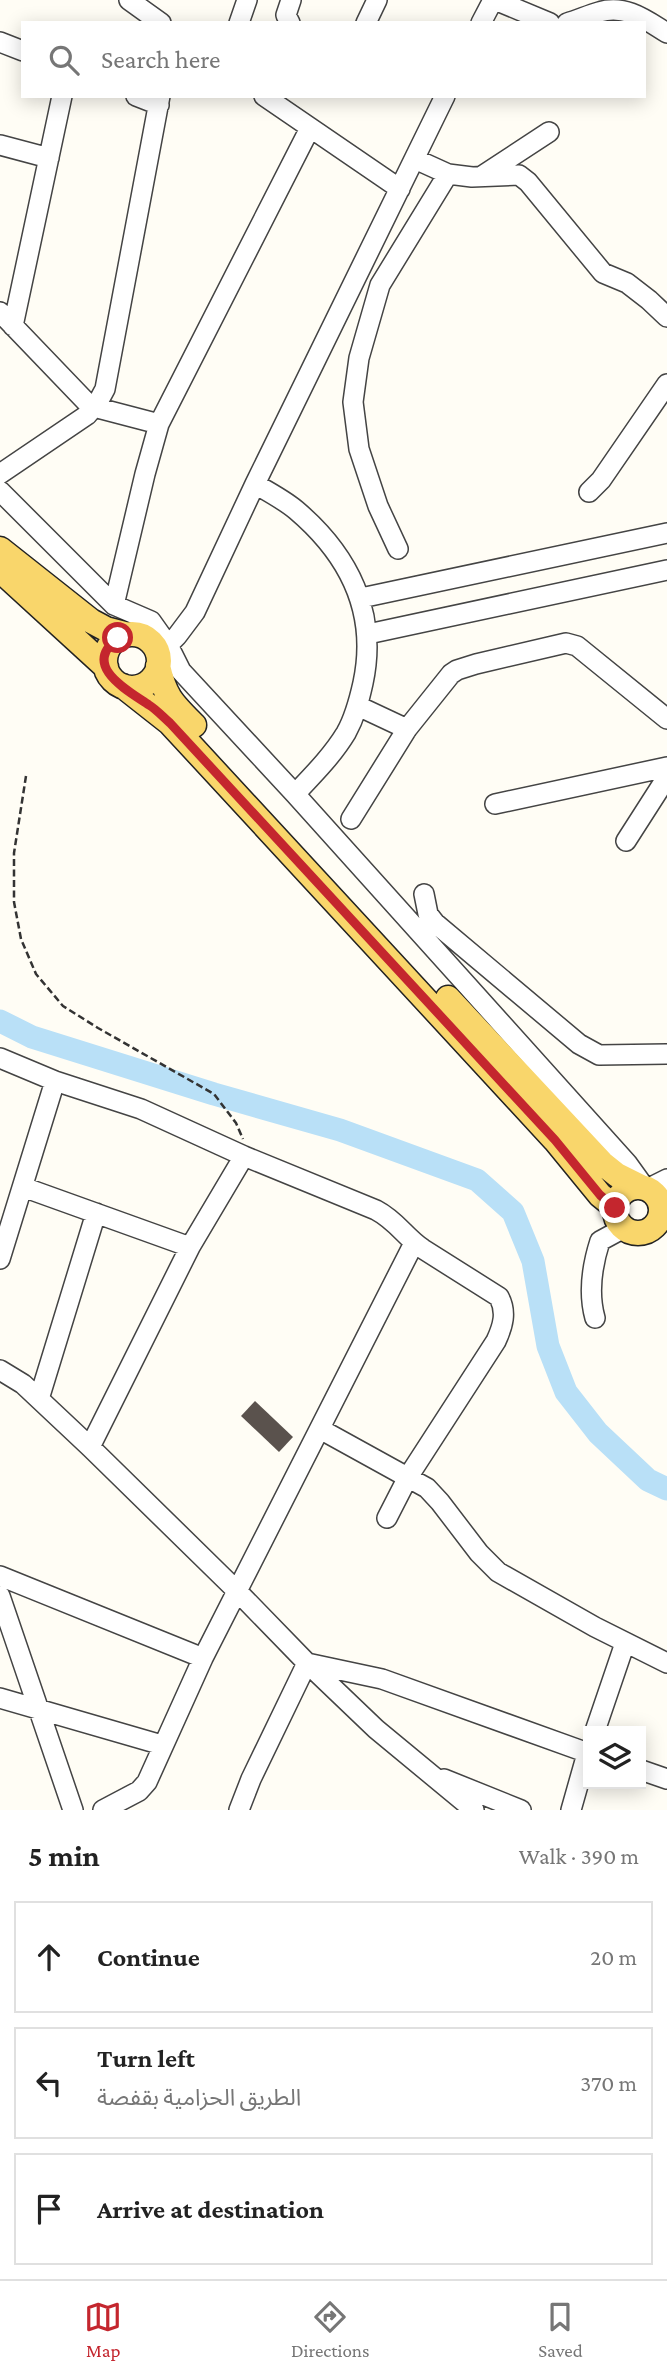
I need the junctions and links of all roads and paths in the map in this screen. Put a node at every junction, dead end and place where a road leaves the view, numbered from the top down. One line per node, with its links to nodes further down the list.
1 (129, 0): 6 (street)
2 (247, 0): 7 (street)
3 (292, 0): 8 (street)
4 (377, 0): 9 (street)
5 (494, 0): 10 (street); 11 (street)
6 (155, 13)
7 (240, 21)
8 (289, 21)
9 (367, 21)
10 (482, 21)
11 (545, 21)
12 (573, 21): 13 (street)
13 (667, 33)
14 (0, 42): 15 (street)
15 (21, 50)
16 (62, 98): 23 (street)
17 (267, 98): 20 (street)
18 (445, 98): 24 (street)
19 (160, 101): 31 (street)
20 (310, 128): 27 (street); 32 (street)
21 (549, 132): 26 (street)
22 (0, 145): 23 (street)
23 (49, 158): 29 (street)
24 (415, 159): 25 (street); 27 (street)
25 (448, 174): 26 (street); 39 (street)
26 (481, 176): 28 (street)
27 (400, 189): 34 (street)
28 (667, 317)
29 (7, 319): 31 (street)
30 (667, 384): 36 (street)
31 (93, 408): 32 (street); 33 (street)
32 (159, 424): 43 (street)
33 (0, 474)
34 (255, 484): 42 (street); 45 (street)
35 (0, 491): 43 (street)
36 (589, 492)
37 (667, 533): 42 (street)
38 (0, 549): 45 (main road)
39 (398, 549)
40 (0, 570): 46 (main road)
41 (667, 570): 44 (street)
42 (361, 598): 44 (street)
43 (114, 605): 45 (street)
44 (368, 634): 48 (street)
45 (153, 646): 46 (main road); 47 (main road); 54 (street); 64 (main road)
46 (106, 667): 47 (main road)
47 (123, 687): 66 (main road)
48 (358, 706): 50 (street); 54 (street)
49 (667, 719): 50 (street)
50 (407, 729): 56 (street)
51 (667, 767): 55 (street)
52 (26, 776): 62 (path)
53 (667, 777): 57 (street)
54 (295, 794): 64 (street)
55 (495, 804)
56 (351, 818)
57 (626, 841)
58 (424, 894): 59 (street)
59 (667, 1054)
60 (0, 1058): 61 (street)
61 (55, 1081): 62 (street); 63 (street)
62 (244, 1156): 68 (street); 69 (street)
63 (23, 1187): 65 (street); 70 (street)
64 (657, 1196): 66 (main road); 66 (main road)
65 (96, 1213): 69 (street); 73 (street)
66 (627, 1223): 67 (main road); 71 (street)
67 (667, 1241)
68 (414, 1243): 74 (street); 76 (street)
69 (190, 1247): 75 (street)
70 (0, 1259)
71 (595, 1318)
72 (0, 1370): 73 (street)
73 (39, 1399): 75 (street)
74 (320, 1429): 76 (street); 79 (street)
75 (90, 1447): 79 (street)
76 (408, 1477): 77 (street); 81 (street)
77 (387, 1518)
78 (0, 1576): 82 (street)
79 (237, 1591): 82 (street); 83 (street)
80 (0, 1596): 86 (street)
81 (625, 1643): 84 (street); 87 (street)
82 (203, 1658): 88 (street)
83 (307, 1663): 89 (street); 91 (street); 96 (street)
84 (667, 1663)
85 (0, 1698): 86 (street)
86 (37, 1708): 88 (street); 94 (street)
87 (597, 1726)
88 (162, 1745): 95 (street)
89 (583, 1750)
90 (583, 1769): 99 (street)
91 (427, 1772): 97 (street); 98 (street)
92 (646, 1772): 93 (street)
93 (667, 1779)
94 (73, 1810)
95 (103, 1810)
96 (239, 1810)
97 (474, 1810)
98 (521, 1810)
99 (571, 1810)

